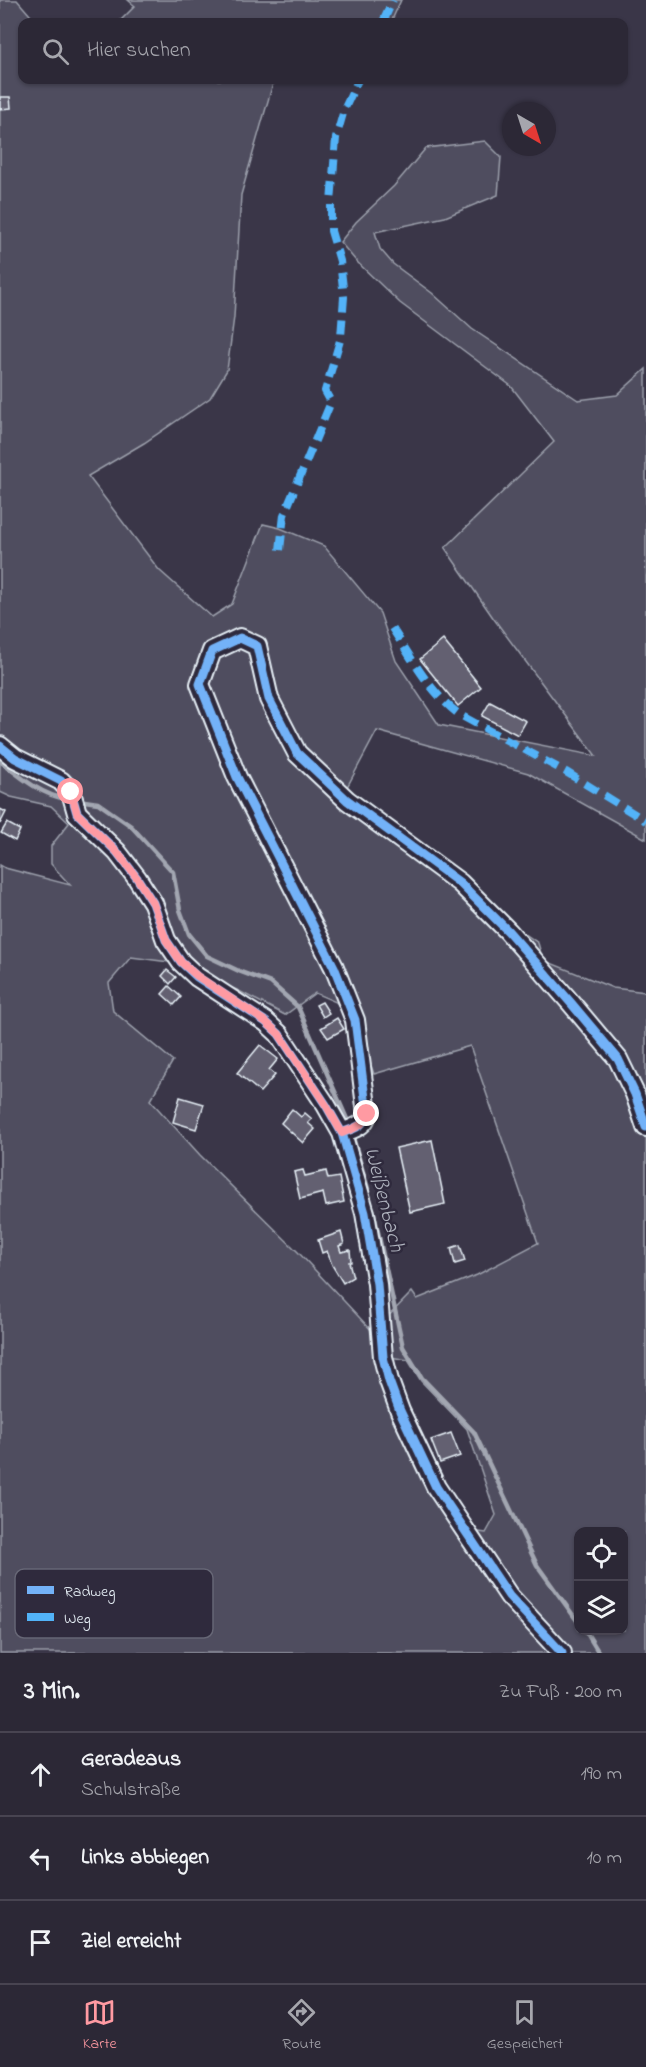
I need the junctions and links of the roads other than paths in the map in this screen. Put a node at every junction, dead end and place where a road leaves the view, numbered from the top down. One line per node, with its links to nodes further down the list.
1 (0, 746): 3 (street)
2 (646, 1127): 3 (street)
3 (350, 1130): 4 (street)
4 (562, 1653)

